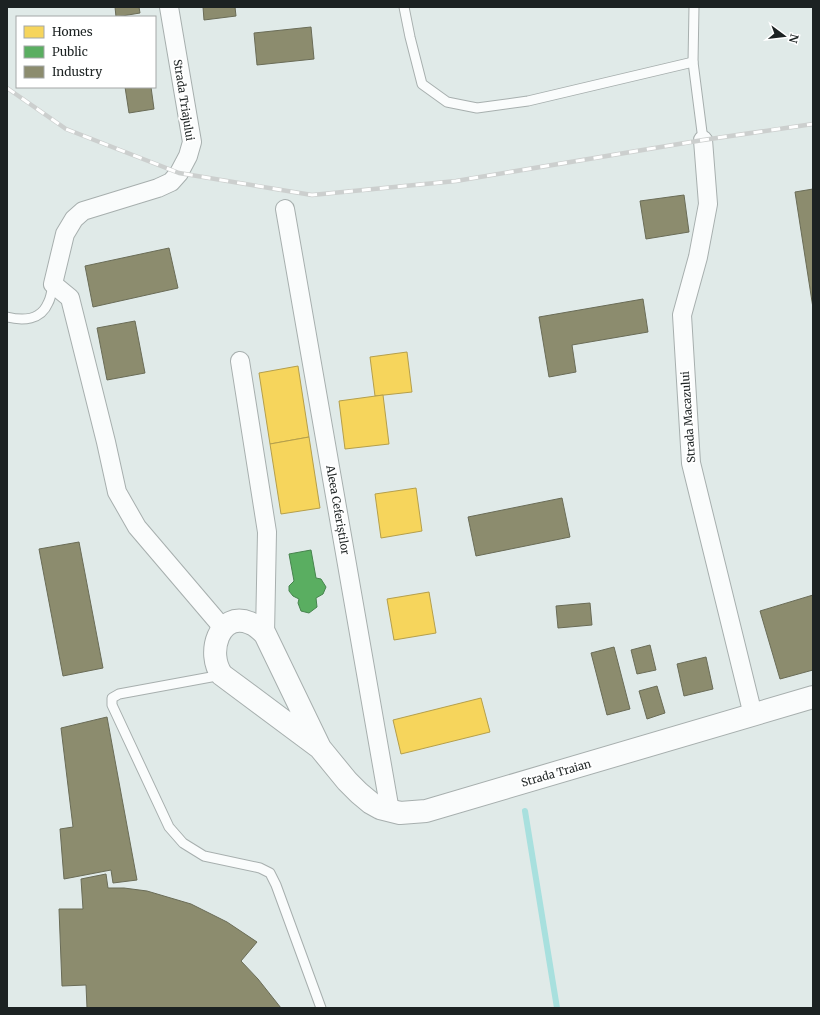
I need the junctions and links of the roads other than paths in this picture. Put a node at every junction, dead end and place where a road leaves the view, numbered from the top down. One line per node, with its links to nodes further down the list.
1 (169, 7): 7 (street, Strada Triajului)
2 (404, 7): 4 (lane)
3 (694, 7): 4 (lane)
4 (693, 62): 5 (lane)
5 (703, 140): 14 (street, Strada Macazului)
6 (285, 210): 16 (street, Aleea Ceferiștilor)
7 (53, 284): 8 (lane); 10 (street)
8 (7, 317)
9 (240, 361): 11 (street)
10 (223, 628): 11 (street); 12 (street)
11 (266, 634): 15 (street, Strada Traian)
12 (222, 675): 15 (street, Strada Traian); 17 (lane)
13 (813, 697): 14 (street, Strada Traian)
14 (753, 715): 16 (street, Strada Traian)
15 (320, 748): 16 (street, Strada Traian)
16 (390, 812)
17 (321, 1008)

